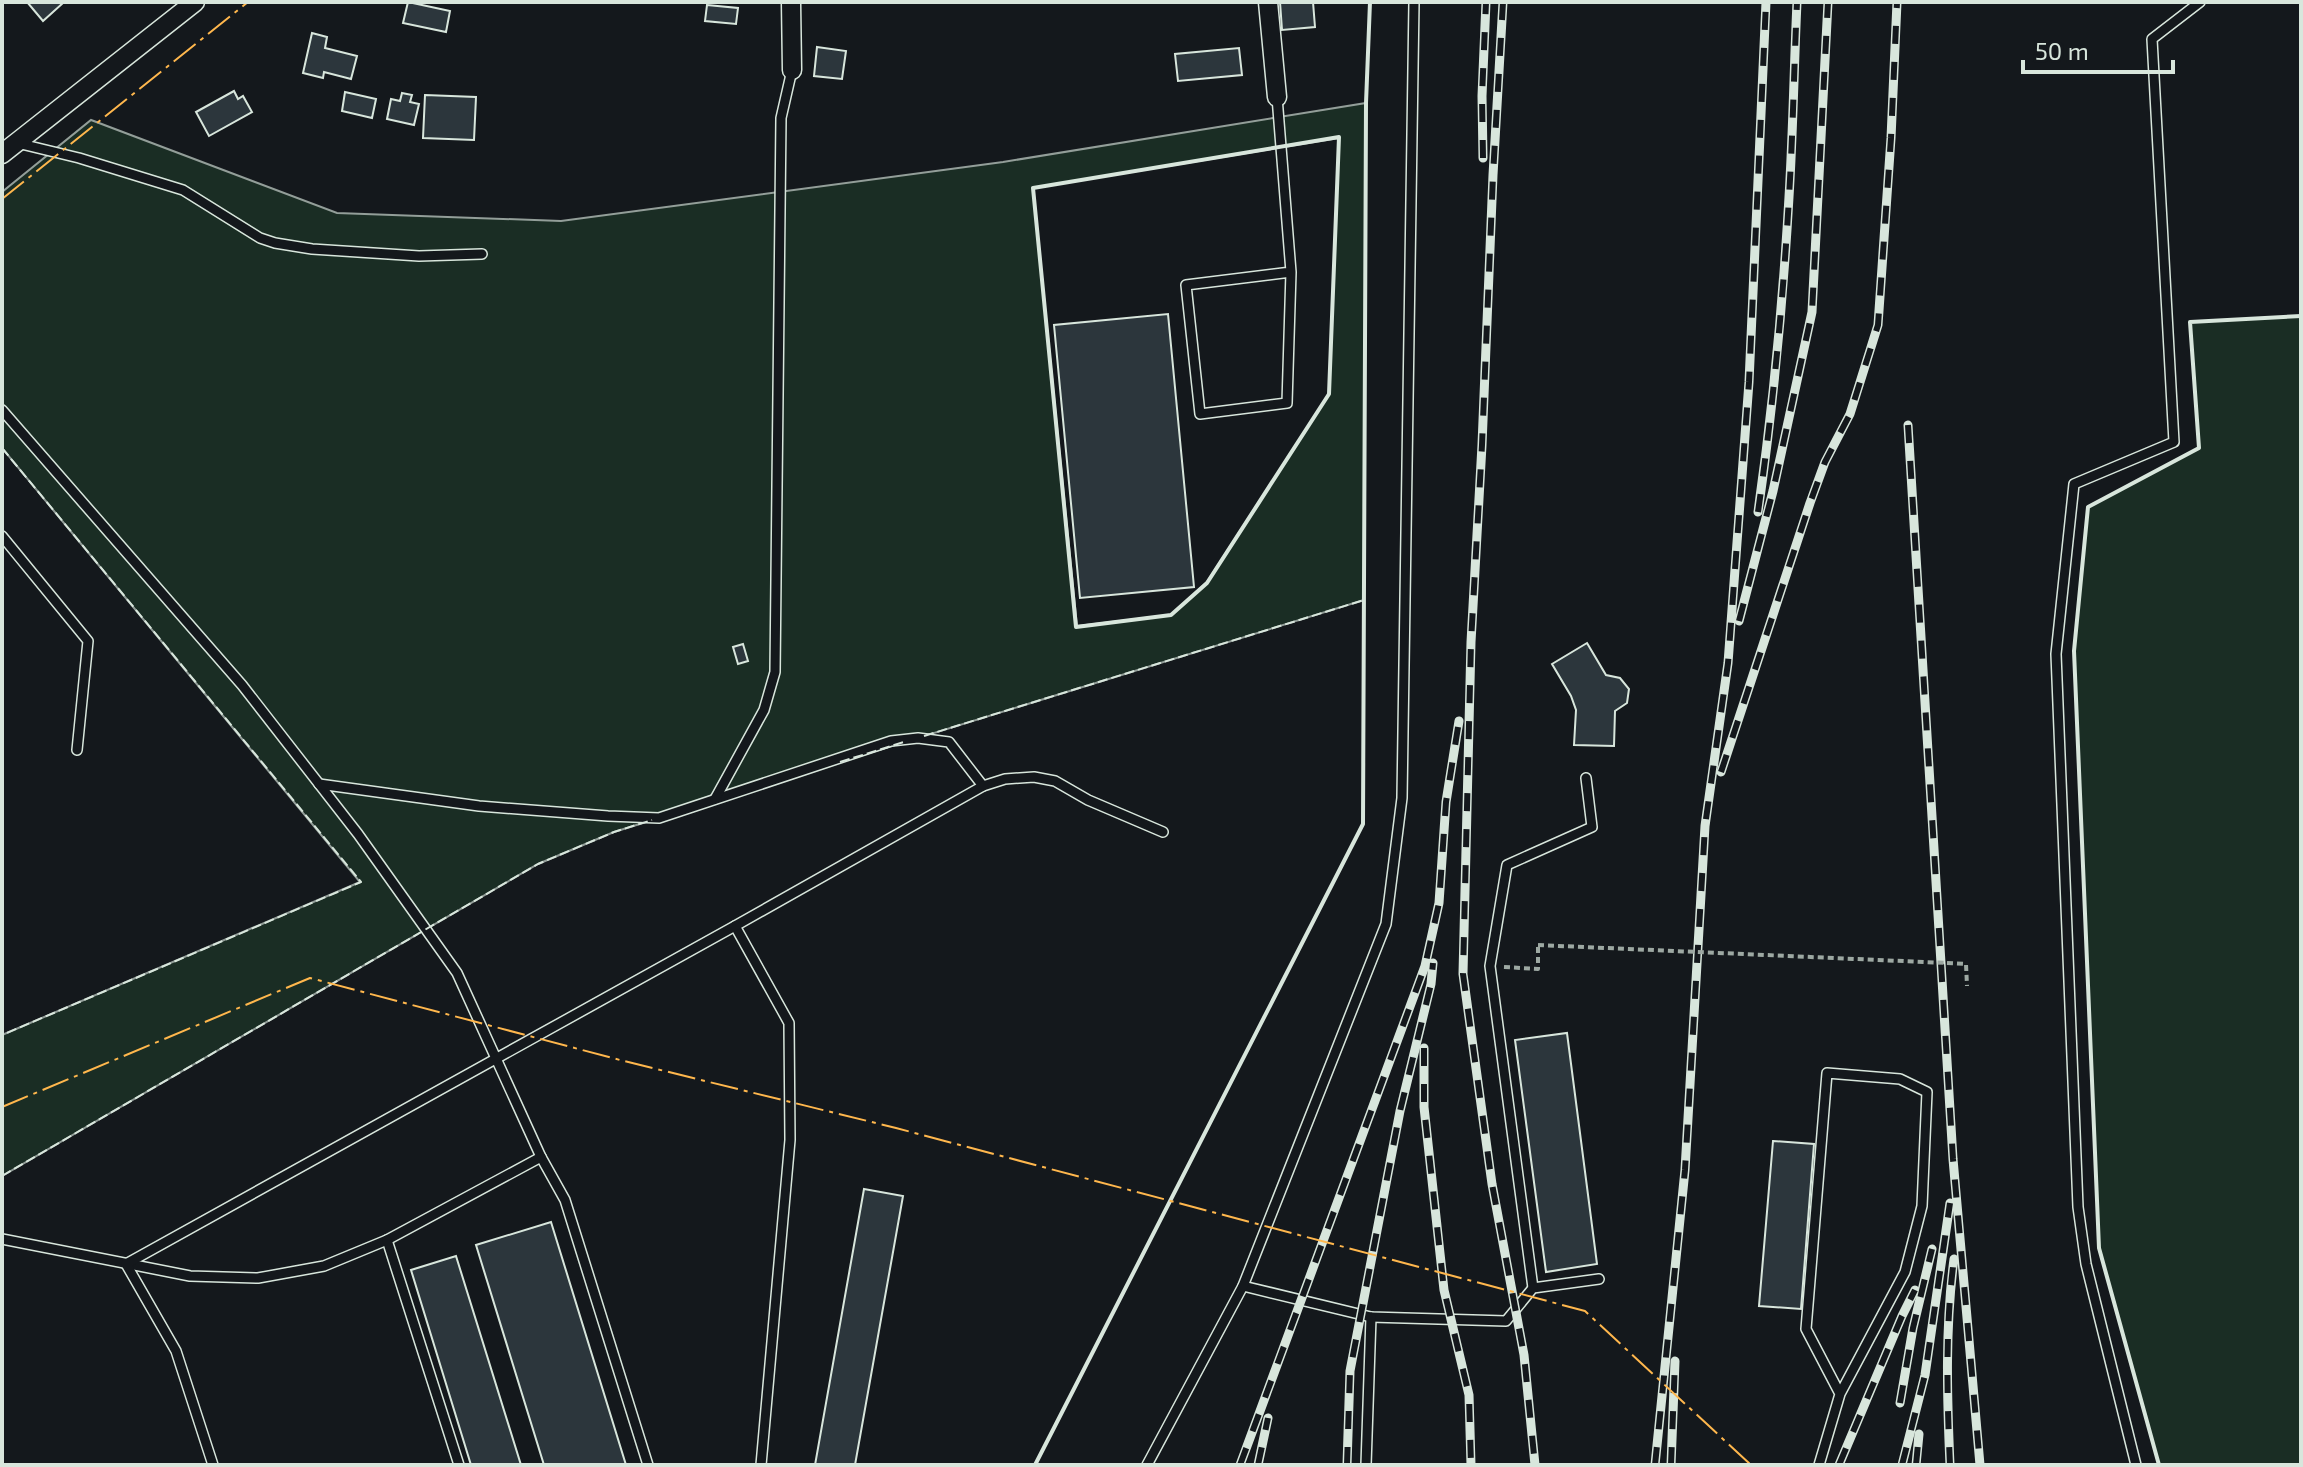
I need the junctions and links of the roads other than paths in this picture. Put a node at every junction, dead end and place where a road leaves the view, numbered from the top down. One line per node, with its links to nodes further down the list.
1 (195, 2): 8 (street)
2 (791, 2): 6 (street)
3 (1268, 2): 7 (street)
4 (1414, 2): 26 (lane)
5 (2200, 2): 37 (lane)
6 (792, 70): 17 (lane)
7 (1277, 97): 10 (lane)
8 (9, 148): 9 (lane)
9 (482, 254)
10 (1291, 272): 10 (lane)
11 (2, 410): 15 (lane)
12 (2, 536): 13 (lane)
13 (77, 750)
14 (1586, 778): 27 (lane)
15 (319, 784): 17 (lane); 20 (lane)
16 (983, 786): 17 (lane); 18 (lane); 19 (lane)
17 (715, 799)
18 (1163, 832)
19 (735, 926): 20 (lane); 33 (lane)
20 (496, 1058): 21 (lane); 24 (lane)
21 (541, 1157): 23 (lane); 32 (lane)
22 (2, 1239): 24 (lane)
23 (387, 1240): 24 (lane); 31 (lane)
24 (126, 1264): 30 (lane)
25 (1599, 1279): 27 (lane)
26 (1243, 1286): 28 (lane); 34 (lane)
27 (1533, 1288): 28 (lane)
28 (1371, 1317): 35 (lane)
29 (1840, 1394): 29 (lane); 36 (lane)
30 (213, 1465)
31 (459, 1465)
32 (648, 1465)
33 (761, 1465)
34 (1147, 1465)
35 (1366, 1465)
36 (1819, 1465)
37 (2136, 1465)

